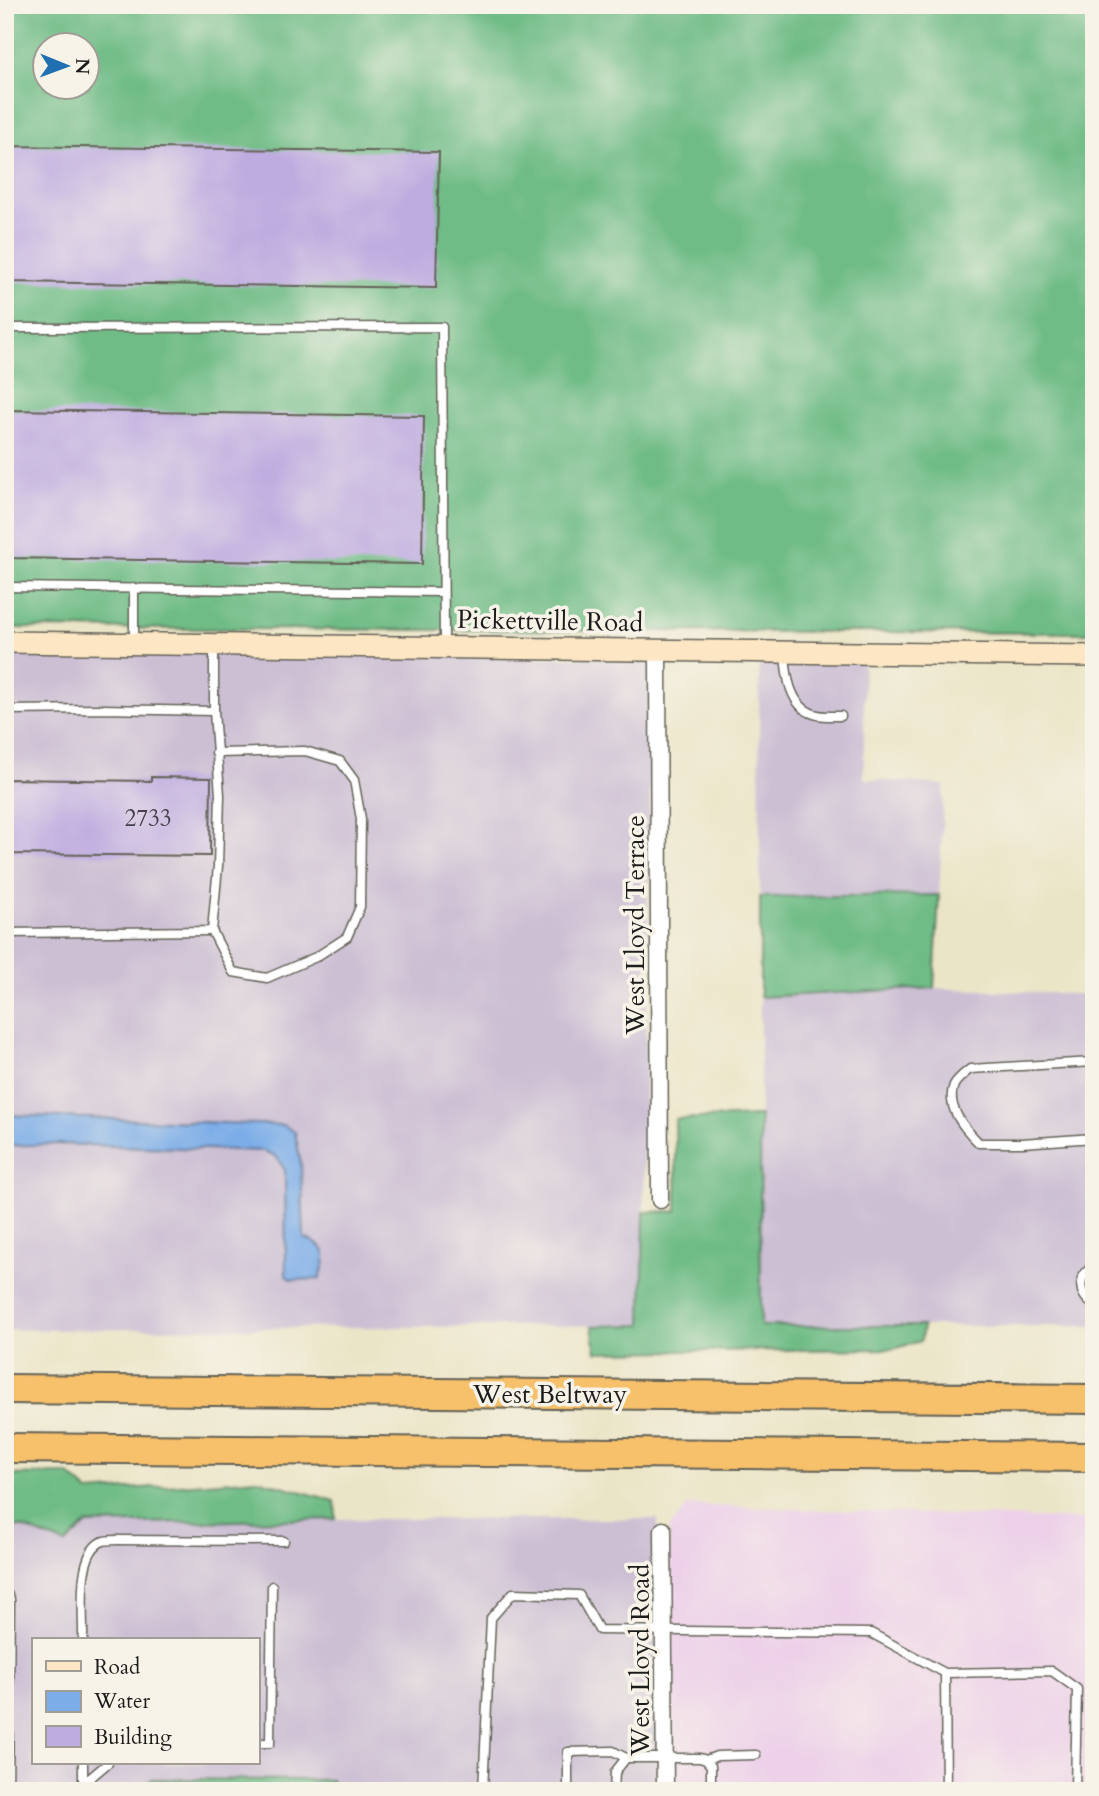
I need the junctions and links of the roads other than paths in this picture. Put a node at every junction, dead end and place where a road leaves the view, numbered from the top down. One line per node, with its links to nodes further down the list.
1 (5, 328): 4 (lane)
2 (5, 587): 3 (lane)
3 (134, 588): 4 (lane); 6 (lane)
4 (443, 592): 8 (lane)
5 (5, 642): 6 (street, Pickettville Road)
6 (134, 644): 7 (street, Pickettville Road)
7 (214, 645): 8 (street, Pickettville Road); 13 (lane)
8 (443, 648): 9 (street, Pickettville Road)
9 (658, 651): 10 (street, Pickettville Road); 20 (street, West Lloyd Terrace)
10 (785, 652): 11 (street, Pickettville Road); 14 (lane)
11 (1094, 656)
12 (5, 710): 13 (lane)
13 (214, 711): 15 (lane)
14 (841, 716)
15 (216, 753): 16 (lane); 16 (lane)
16 (212, 931): 17 (lane)
17 (5, 933)
18 (1094, 1062): 19 (lane)
19 (1094, 1138)
20 (660, 1200)
21 (1094, 1266): 22 (lane)
22 (1094, 1305)
23 (5, 1389): 24 (highway, West Beltway)
24 (1094, 1399)
25 (5, 1448): 26 (highway)
26 (1094, 1457)
27 (663, 1530): 31 (street, West Lloyd Road)
28 (284, 1541): 32 (lane)
29 (272, 1586): 34 (lane)
30 (5, 1590): 42 (lane)
31 (663, 1630): 33 (lane); 37 (street, West Lloyd Road); 43 (lane)
32 (83, 1638)
33 (945, 1673): 48 (lane); 49 (lane)
34 (259, 1743)
35 (756, 1755): 38 (lane)
36 (626, 1758): 37 (lane); 44 (lane); 45 (lane)
37 (665, 1758): 38 (lane); 46 (street, West Lloyd Road)
38 (706, 1760): 47 (lane)
39 (83, 1764): 41 (lane)
40 (107, 1764): 41 (lane)
41 (83, 1788)
42 (8, 1791)
43 (484, 1791)
44 (568, 1791)
45 (614, 1791)
46 (665, 1791)
47 (711, 1791)
48 (946, 1791)
49 (1075, 1791)

